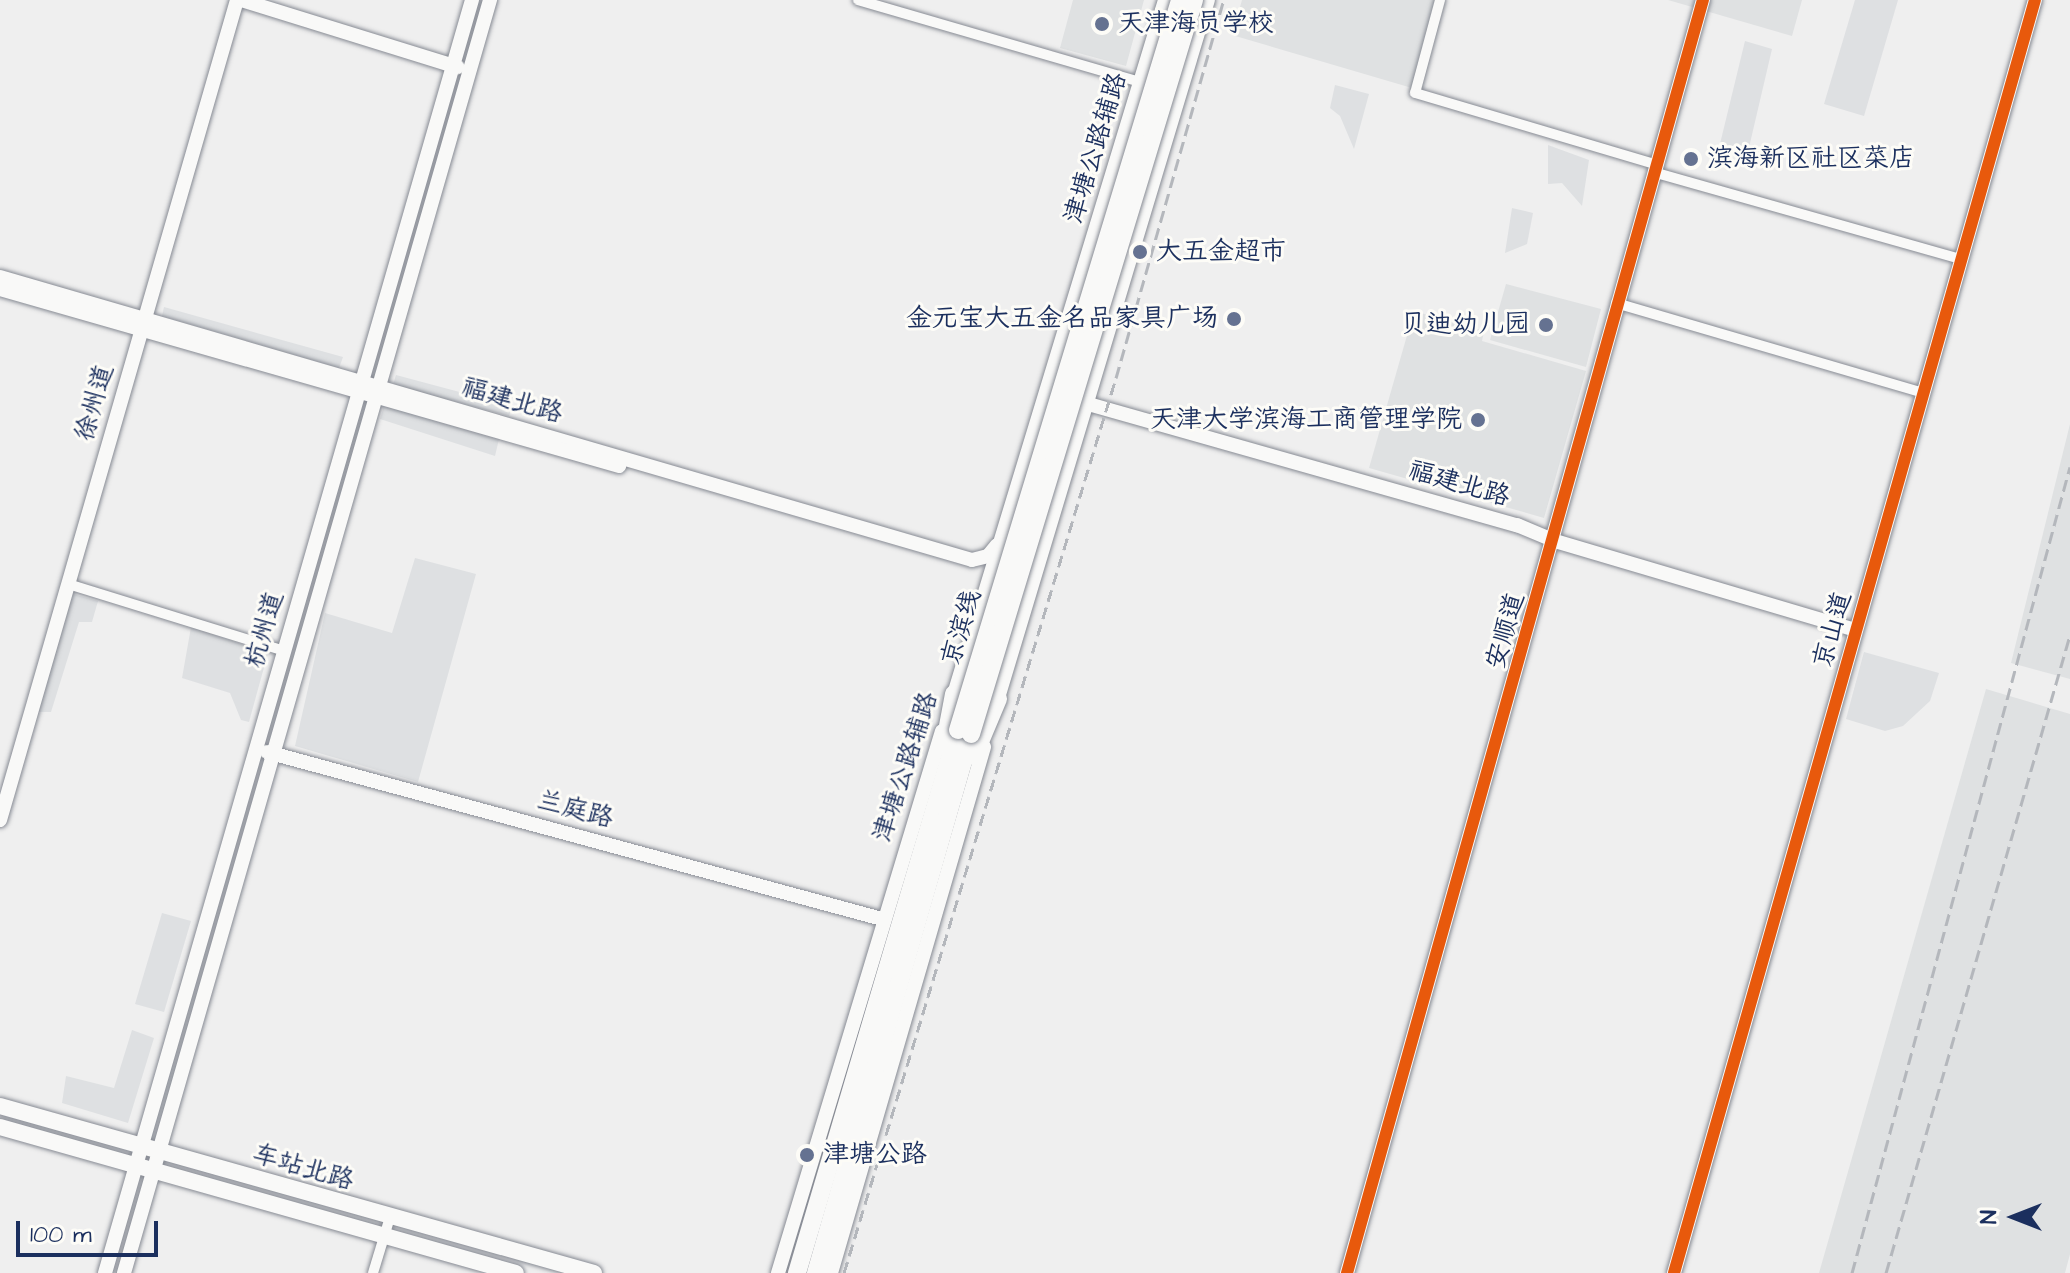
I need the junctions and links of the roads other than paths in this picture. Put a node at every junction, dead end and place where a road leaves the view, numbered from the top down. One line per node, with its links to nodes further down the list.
1 (239, 0): 12 (street); 20 (street, 徐州道)
2 (472, 0): 12 (street, 杭州道)
3 (490, 0): 13 (street, 杭州道)
4 (858, 0): 14 (street)
5 (1165, 0): 14 (street, 津塘公路辅路)
6 (1180, 0): 34 (highway, 京滨线, bridge)
7 (1194, 0): 34 (highway, 京滨线, bridge)
8 (1208, 0): 25 (street)
9 (1440, 0): 15 (street)
10 (1703, 0): 15 (street, 安顺道)
11 (2035, 0): 16 (street, 京山道)
12 (453, 65): 13 (street); 21 (street, 杭州道)
13 (468, 70): 23 (street, 杭州道)
14 (1141, 82): 22 (street, 津塘公路辅路)
15 (1654, 168): 16 (street); 19 (street, 安顺道)
16 (1961, 259): 24 (street, 京山道)
17 (0, 277): 20 (street, 福建北路)
18 (0, 289): 20 (street, 福建北路)
19 (1616, 303): 24 (street); 27 (street, 安顺道)
20 (143, 325): 21 (street, 福建北路); 28 (street, 徐州道)
21 (358, 388): 23 (street, 福建北路); 31 (street, 杭州道)
22 (1047, 392): 25 (street, 福建北路); 26 (street, 津塘公路辅路)
23 (376, 393): 26 (street, 福建北路); 29 (street, 福建北路); 36 (street, 杭州道)
24 (1923, 393): 30 (street, 京山道)
25 (1087, 404): 27 (street, 福建北路); 33 (street)
26 (1003, 538): 29 (street, 津塘公路辅路)
27 (1555, 541): 30 (street, 福建北路); 57 (street, 安顺道)
28 (68, 584): 31 (street); 38 (street, 徐州道)
29 (982, 602): 32 (street, 津塘公路辅路)
30 (1855, 630): 58 (street, 京山道)
31 (284, 651): 35 (street, 杭州道)
32 (954, 694): 37 (highway); 39 (street, 津塘公路辅路)
33 (998, 699): 37 (highway); 56 (street)
34 (965, 732): 37 (highway, 京滨线)
35 (255, 748): 36 (street, 兰庭路); 42 (street, 杭州道)
36 (274, 753): 39 (street, 兰庭路); 43 (street, 杭州道)
37 (941, 813): 54 (highway, 京滨线); 55 (highway, 京滨线)
38 (0, 820)
39 (882, 919): 53 (street, 津塘公路辅路)
40 (0, 1106): 42 (main road, 车站北路)
41 (0, 1127): 44 (main road, 车站北路)
42 (142, 1147): 43 (main road, 车站北路); 44 (street, 杭州道)
43 (160, 1153): 45 (street, 杭州道); 46 (main road, 车站北路)
44 (136, 1166): 45 (main road, 车站北路); 48 (street, 杭州道)
45 (154, 1171): 47 (main road, 车站北路); 49 (street, 杭州道)
46 (390, 1217): 47 (street); 52 (main road, 车站北路)
47 (384, 1236): 50 (street); 51 (main road, 车站北路)
48 (105, 1273)
49 (124, 1273)
50 (373, 1273)
51 (516, 1273)
52 (594, 1273)
53 (778, 1273)
54 (797, 1273)
55 (816, 1273)
56 (831, 1273)
57 (1347, 1273)
58 (1674, 1273)

